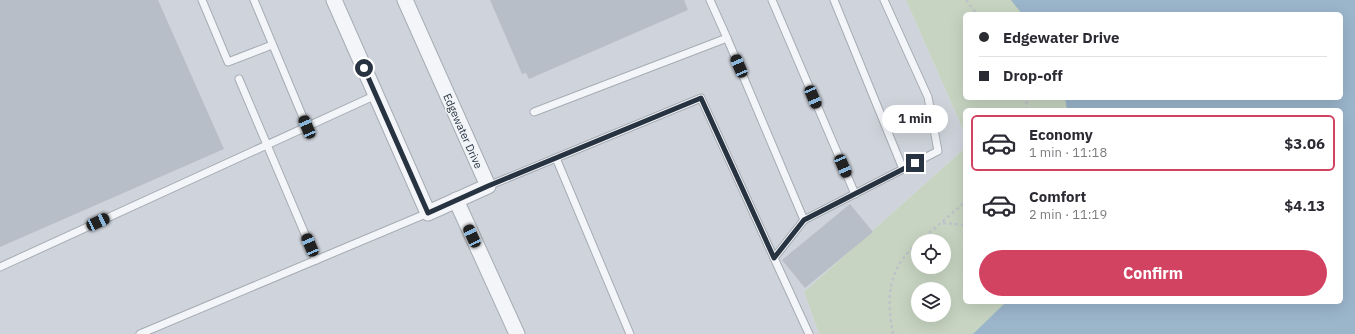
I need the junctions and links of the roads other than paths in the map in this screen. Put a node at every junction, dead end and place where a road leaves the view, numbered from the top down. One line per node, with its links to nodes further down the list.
1 (202, 0): 10 (lane)
2 (254, 0): 10 (lane)
3 (405, 0): 18 (street, Edgewater Drive)
4 (710, 0): 9 (lane)
5 (772, 0): 19 (lane)
6 (834, 0): 17 (lane)
7 (884, 0): 17 (lane)
8 (336, 1): 12 (street)
9 (727, 38): 13 (lane); 22 (lane)
10 (272, 45): 14 (lane)
11 (239, 79): 15 (lane)
12 (376, 95): 14 (lane); 21 (street)
13 (534, 112)
14 (307, 127): 15 (lane)
15 (266, 144): 24 (lane); 25 (lane)
16 (556, 158): 18 (lane); 23 (lane); 28 (lane)
17 (903, 169): 19 (lane)
18 (488, 186): 20 (street)
19 (855, 194): 22 (lane)
20 (456, 200): 21 (street); 27 (street)
21 (428, 213): 24 (lane)
22 (804, 220): 23 (lane)
23 (774, 258): 29 (lane)
24 (316, 260): 26 (lane)
25 (0, 267)
26 (140, 334)
27 (517, 334)
28 (630, 334)
29 (809, 334)

